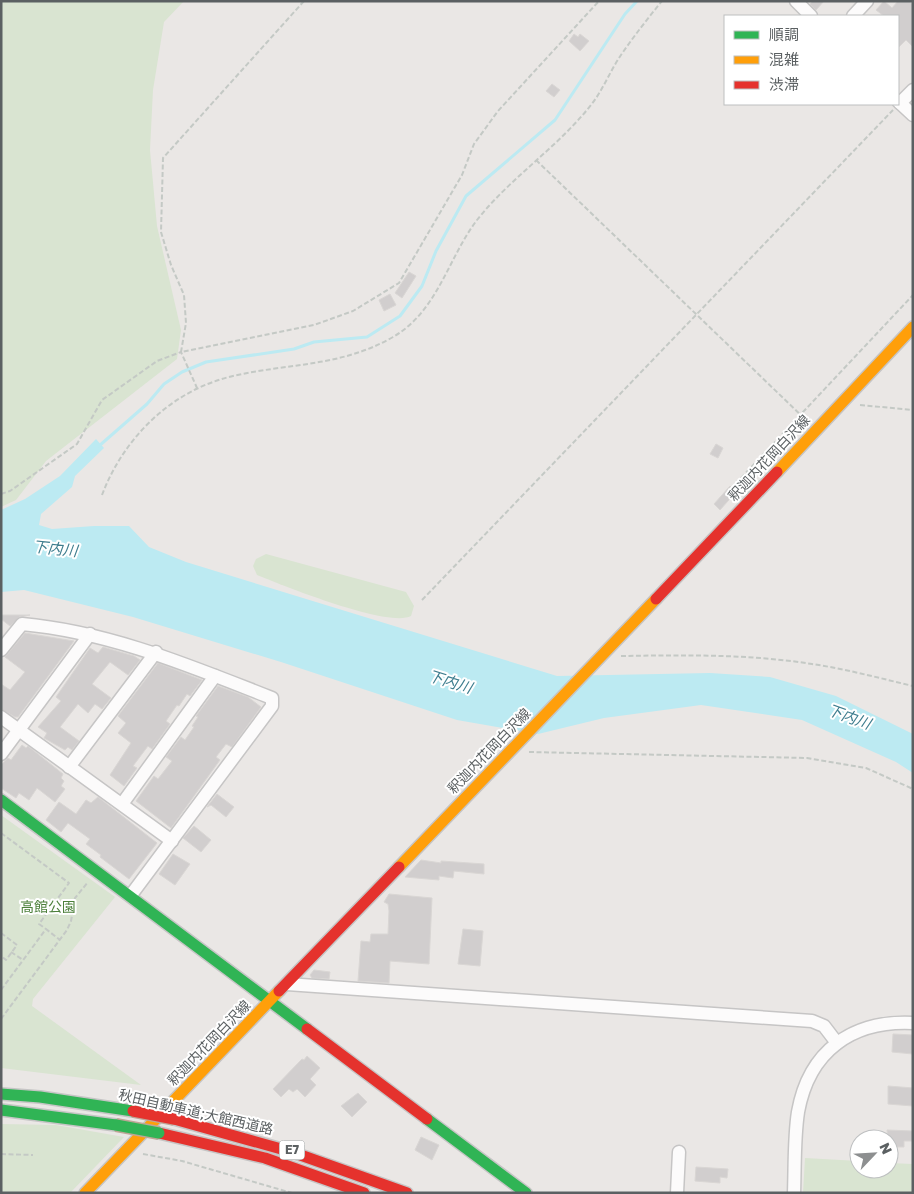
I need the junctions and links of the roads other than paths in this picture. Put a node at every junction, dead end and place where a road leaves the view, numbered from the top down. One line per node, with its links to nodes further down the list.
1 (796, 1): 3 (street)
2 (867, 1): 4 (street)
3 (811, 15)
4 (854, 15)
5 (913, 90): 6 (street)
6 (899, 102): 7 (street)
7 (913, 115)
8 (913, 327): 21 (main road, 釈迦内花岡白沢線)
9 (90, 634): 10 (street); 11 (street); 14 (street)
10 (1, 650)
11 (156, 652): 12 (street); 16 (street)
12 (216, 676): 18 (street); 19 (street)
13 (1, 717): 14 (street)
14 (19, 730): 15 (street); 16 (street)
15 (1, 754)
16 (69, 767): 18 (street)
17 (1, 800): 20 (main road)
18 (122, 804): 19 (street)
19 (172, 841): 20 (street)
20 (131, 895): 22 (main road)
21 (287, 984): 22 (main road, 釈迦内花岡白沢線); 24 (street)
22 (270, 1000): 28 (main road, 釈迦内花岡白沢線); 31 (main road)
23 (913, 1023): 24 (street)
24 (837, 1043): 33 (street)
25 (1, 1094): 30 (main road, 秋田自動車道;大館西道路 / E7, bridge)
26 (1, 1110): 29 (main road, 秋田自動車道;大館西道路 / E7, bridge)
27 (680, 1152): 32 (street)
28 (86, 1193)
29 (364, 1193)
30 (407, 1193)
31 (526, 1193)
32 (677, 1193)
33 (794, 1193)

